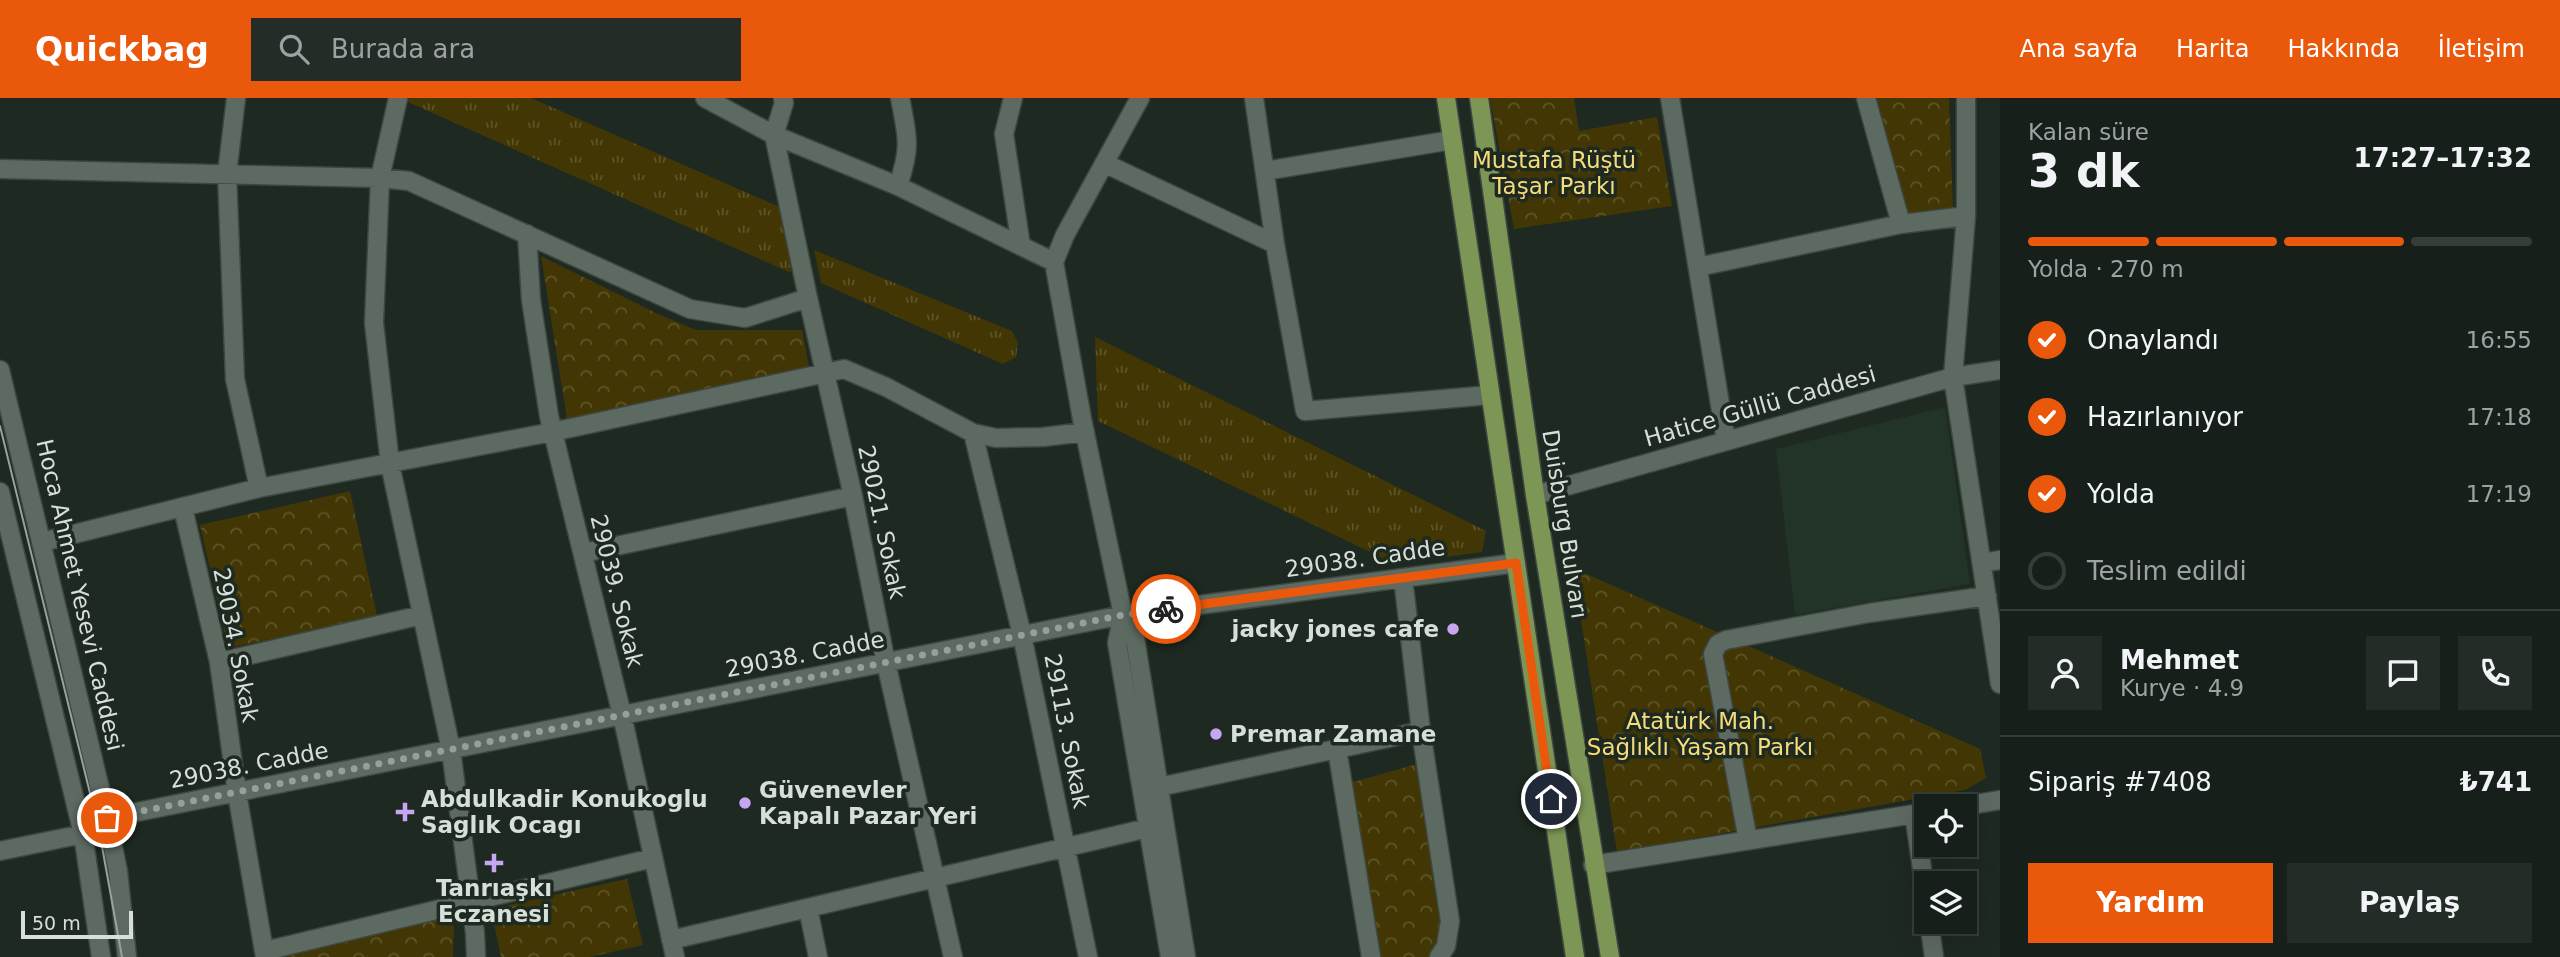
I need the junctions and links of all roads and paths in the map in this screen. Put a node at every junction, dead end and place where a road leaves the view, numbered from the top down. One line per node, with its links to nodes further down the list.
1 (236, 98): 19 (street)
2 (398, 98): 20 (street)
3 (705, 98): 14 (street)
4 (783, 98): 14 (street, 29021. Sokak)
5 (900, 98): 21 (street)
6 (1013, 98): 26 (street)
7 (1140, 98): 16 (street)
8 (1254, 98): 18 (street)
9 (1446, 98): 15 (main road)
10 (1479, 98): 42 (main road, Duisburg Bulvarı)
11 (1672, 98): 28 (street)
12 (1866, 98): 23 (street)
13 (1966, 98): 22 (street)
14 (774, 135): 21 (street); 29 (street, 29021. Sokak)
15 (1452, 140): 18 (street); 34 (main road)
16 (1104, 163): 25 (street); 27 (street)
17 (0, 169): 19 (street)
18 (1265, 171): 25 (street)
19 (228, 174): 20 (street); 40 (street)
20 (380, 178): 24 (street); 39 (street)
21 (898, 186): 26 (street)
22 (1966, 216): 23 (street); 33 (street)
23 (1901, 224): 28 (street)
24 (527, 234): 29 (street); 35 (street, 29039. Sokak)
25 (1275, 244): 34 (street)
26 (1021, 246): 27 (street)
27 (1054, 261): 36 (street)
28 (1698, 267): 38 (street)
29 (808, 299): 32 (street, 29021. Sokak)
30 (0, 370): 45 (street, Hoca Ahmet Yesevi Caddesi)
31 (2000, 370): 33 (street, Hatice Güllü Caddesi)
32 (825, 374): 35 (street); 37 (street); 43 (street, 29021. Sokak)
33 (1953, 377): 38 (street, Hatice Güllü Caddesi); 50 (street)
34 (1490, 396): 49 (main road)
35 (552, 432): 39 (street); 46 (street, 29039. Sokak)
36 (1085, 432): 37 (street); 54 (street)
37 (973, 433): 55 (street, 29113. Sokak)
38 (1726, 441): 42 (street, Hatice Güllü Caddesi)
39 (390, 464): 40 (street); 53 (street)
40 (259, 488): 44 (street)
41 (0, 492): 47 (street)
42 (1535, 495): 75 (main road, Duisburg Bulvarı)
43 (853, 496): 46 (street); 57 (street, 29021. Sokak)
44 (183, 508): 45 (street); 56 (street, 29034. Sokak)
45 (42, 542): 68 (street, Hoca Ahmet Yesevi Caddesi)
46 (583, 553): 59 (street, 29039. Sokak)
47 (7, 554): 70 (street)
48 (2000, 560): 50 (street)
49 (1516, 563): 51 (street, 29038. Cadde); 92 (main road)
50 (1982, 563): 52 (street)
51 (1403, 578): 54 (street, 29038. Cadde); 60 (street)
52 (1986, 596): 58 (street); 71 (street)
53 (422, 615): 56 (street); 61 (street)
54 (1123, 615): 55 (street, 29038. Cadde); 63 (street); 69 (street)
55 (1022, 635): 57 (street, 29038. Cadde); 72 (street, 29113. Sokak)
56 (219, 662): 64 (street, 29034. Sokak)
57 (886, 663): 59 (street, 29038. Cadde); 76 (street, 29021. Sokak)
58 (2000, 684)
59 (622, 715): 61 (street, 29038. Cadde); 74 (street, 29039. Sokak)
60 (1421, 731): 62 (street); 91 (street)
61 (451, 750): 64 (street, 29038. Cadde); 77 (street)
62 (1337, 750): 63 (street); 90 (street)
63 (1159, 787): 89 (street)
64 (237, 793): 68 (street, 29038. Cadde); 81 (street, 29034. Sokak)
65 (1992, 801): 67 (street)
66 (1914, 814): 71 (street)
67 (2000, 816)
68 (107, 818): 83 (street, Hoca Ahmet Yesevi Caddesi)
69 (1148, 828): 72 (street); 88 (street)
70 (83, 834): 73 (street); 82 (street)
71 (1748, 840): 75 (street)
72 (1065, 847): 76 (street); 87 (street, 29113. Sokak)
73 (0, 851)
74 (653, 858): 77 (street); 80 (street, 29039. Sokak)
75 (1593, 864): 93 (main road, Duisburg Bulvarı)
76 (935, 877): 78 (street); 86 (street, 29021. Sokak)
77 (471, 900): 81 (street); 84 (street)
78 (808, 908): 80 (street); 85 (street)
79 (1931, 934): 94 (street)
80 (673, 949)
81 (265, 954)
82 (101, 957)
83 (127, 957)
84 (476, 957)
85 (818, 957)
86 (953, 957)
87 (1088, 957)
88 (1170, 957)
89 (1186, 957)
90 (1371, 957)
91 (1439, 957)
92 (1575, 957)
93 (1610, 957)
94 (1934, 957)

